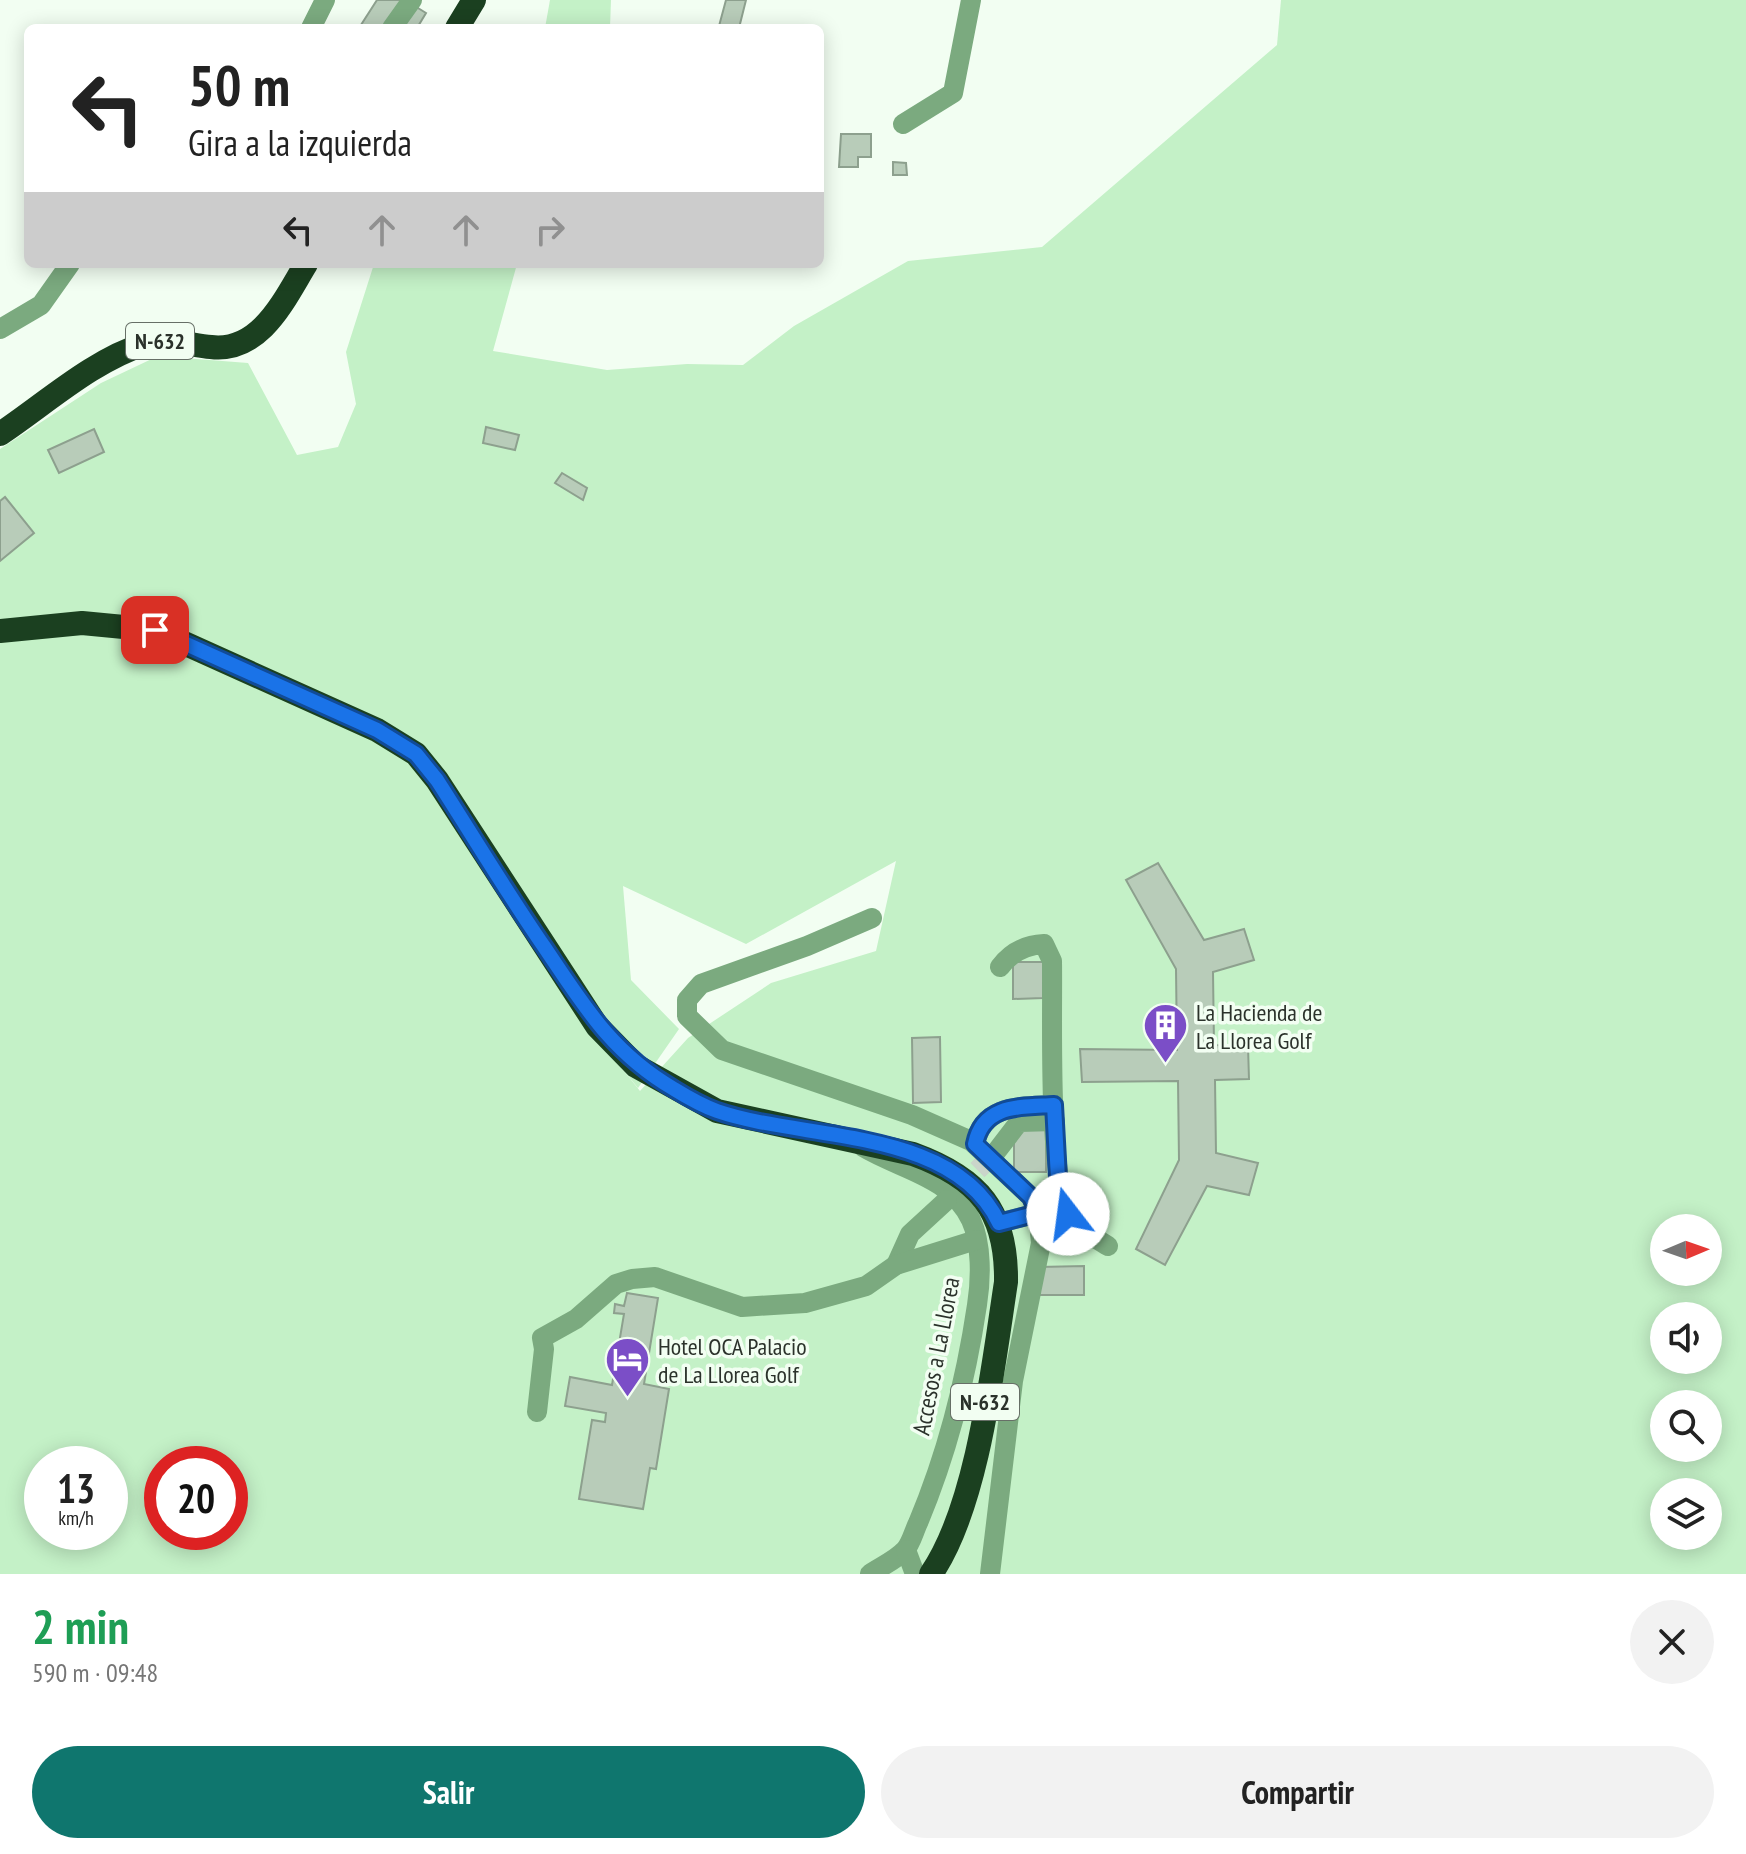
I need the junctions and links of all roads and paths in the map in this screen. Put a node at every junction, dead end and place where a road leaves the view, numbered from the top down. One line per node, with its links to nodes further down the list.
1 (325, 0): 5 (street)
2 (412, 0): 6 (street)
3 (474, 0): 7 (highway)
4 (971, 0): 8 (street)
5 (313, 24)
6 (395, 24)
7 (459, 24)
8 (903, 124)
9 (67, 268): 11 (street)
10 (303, 268): 12 (highway, N-632)
11 (0, 329)
12 (0, 434)
13 (0, 631): 17 (highway, N-632)
14 (872, 918): 18 (street)
15 (1000, 967): 16 (street)
16 (1054, 1113): 18 (street); 19 (street); 24 (street)
17 (849, 1139): 22 (highway, N-632); 23 (street, Accesos a La Llorea)
18 (975, 1144): 21 (street)
19 (996, 1152)
20 (947, 1200): 25 (street)
21 (1038, 1213): 22 (street); 31 (street)
22 (999, 1223): 30 (highway, N-632)
23 (976, 1240): 25 (street); 27 (street, Accesos a La Llorea)
24 (1108, 1246)
25 (896, 1265): 26 (street)
26 (537, 1412)
27 (906, 1550): 28 (street); 29 (street)
28 (870, 1574)
29 (915, 1574)
30 (931, 1574)
31 (990, 1574)

